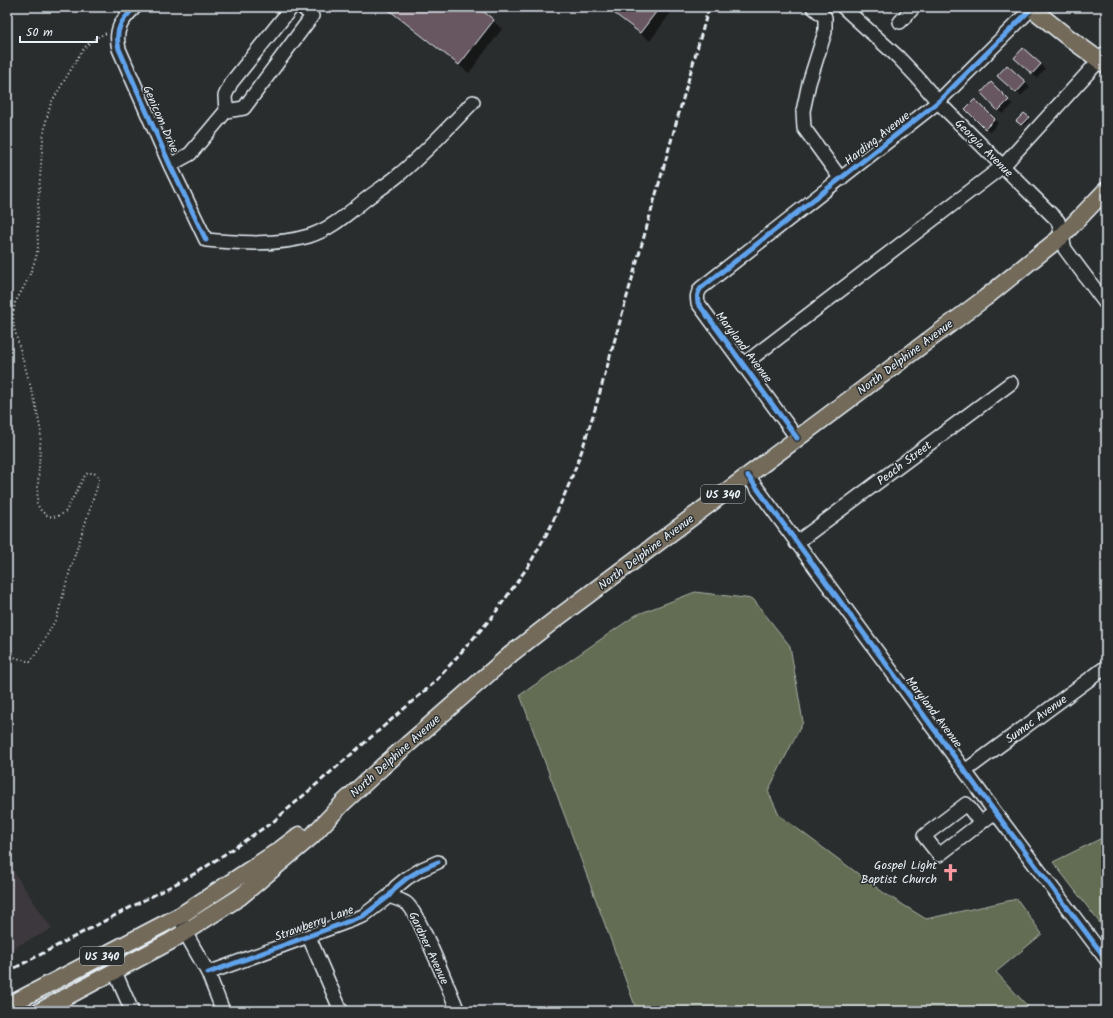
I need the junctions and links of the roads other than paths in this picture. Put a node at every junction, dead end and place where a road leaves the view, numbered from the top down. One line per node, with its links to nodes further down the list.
1 (135, 7): 13 (street, Genicom Drive)
2 (292, 7): 12 (street)
3 (302, 7): 12 (street)
4 (813, 7): 15 (street)
5 (843, 7): 11 (street, Georgia Avenue)
6 (914, 7): 8 (street)
7 (1031, 8): 9 (main road); 11 (street, Harding Avenue)
8 (900, 22)
9 (1104, 59): 14 (street)
10 (472, 102): 13 (street, Genicom Drive)
11 (938, 102): 14 (street, Georgia Avenue); 15 (street, Harding Avenue)
12 (226, 111): 13 (street)
13 (170, 164)
14 (1003, 166): 17 (street, Georgia Avenue); 20 (street)
15 (841, 179): 18 (street, Harding Avenue)
16 (1106, 190): 17 (main road, North Delphine Avenue / US 340)
17 (1062, 236): 19 (street, Georgia Avenue); 22 (main road, North Delphine Avenue / US 340)
18 (722, 272): 20 (street, Maryland Avenue)
19 (1106, 304)
20 (744, 364): 22 (street, Maryland Avenue)
21 (1011, 383): 24 (street, Peach Street)
22 (797, 438): 23 (main road, North Delphine Avenue / US 340)
23 (748, 476): 24 (street, Maryland Avenue); 27 (main road, North Delphine Avenue / US 340)
24 (796, 543): 26 (street, Maryland Avenue)
25 (1106, 666): 26 (street, Sumac Avenue)
26 (965, 772): 28 (street, Maryland Avenue)
27 (343, 803): 32 (main road, North Delphine Avenue / US 340); 33 (main road, North Delphine Avenue / US 340)
28 (995, 812): 29 (street); 35 (street, Maryland Avenue)
29 (981, 823)
30 (438, 862): 31 (street, Strawberry Lane)
31 (389, 896): 34 (street, Strawberry Lane); 43 (street, Gardner Avenue)
32 (181, 915): 33 (street); 38 (main road, North Delphine Avenue / US 340)
33 (186, 932): 36 (main road, North Delphine Avenue / US 340); 37 (street)
34 (309, 937): 37 (street, Strawberry Lane); 42 (street)
35 (1106, 959)
36 (115, 972): 39 (main road, North Delphine Avenue / US 340); 40 (street)
37 (208, 972): 41 (street)
38 (7, 1006)
39 (40, 1011)
40 (132, 1011)
41 (223, 1011)
42 (342, 1011)
43 (458, 1011)

